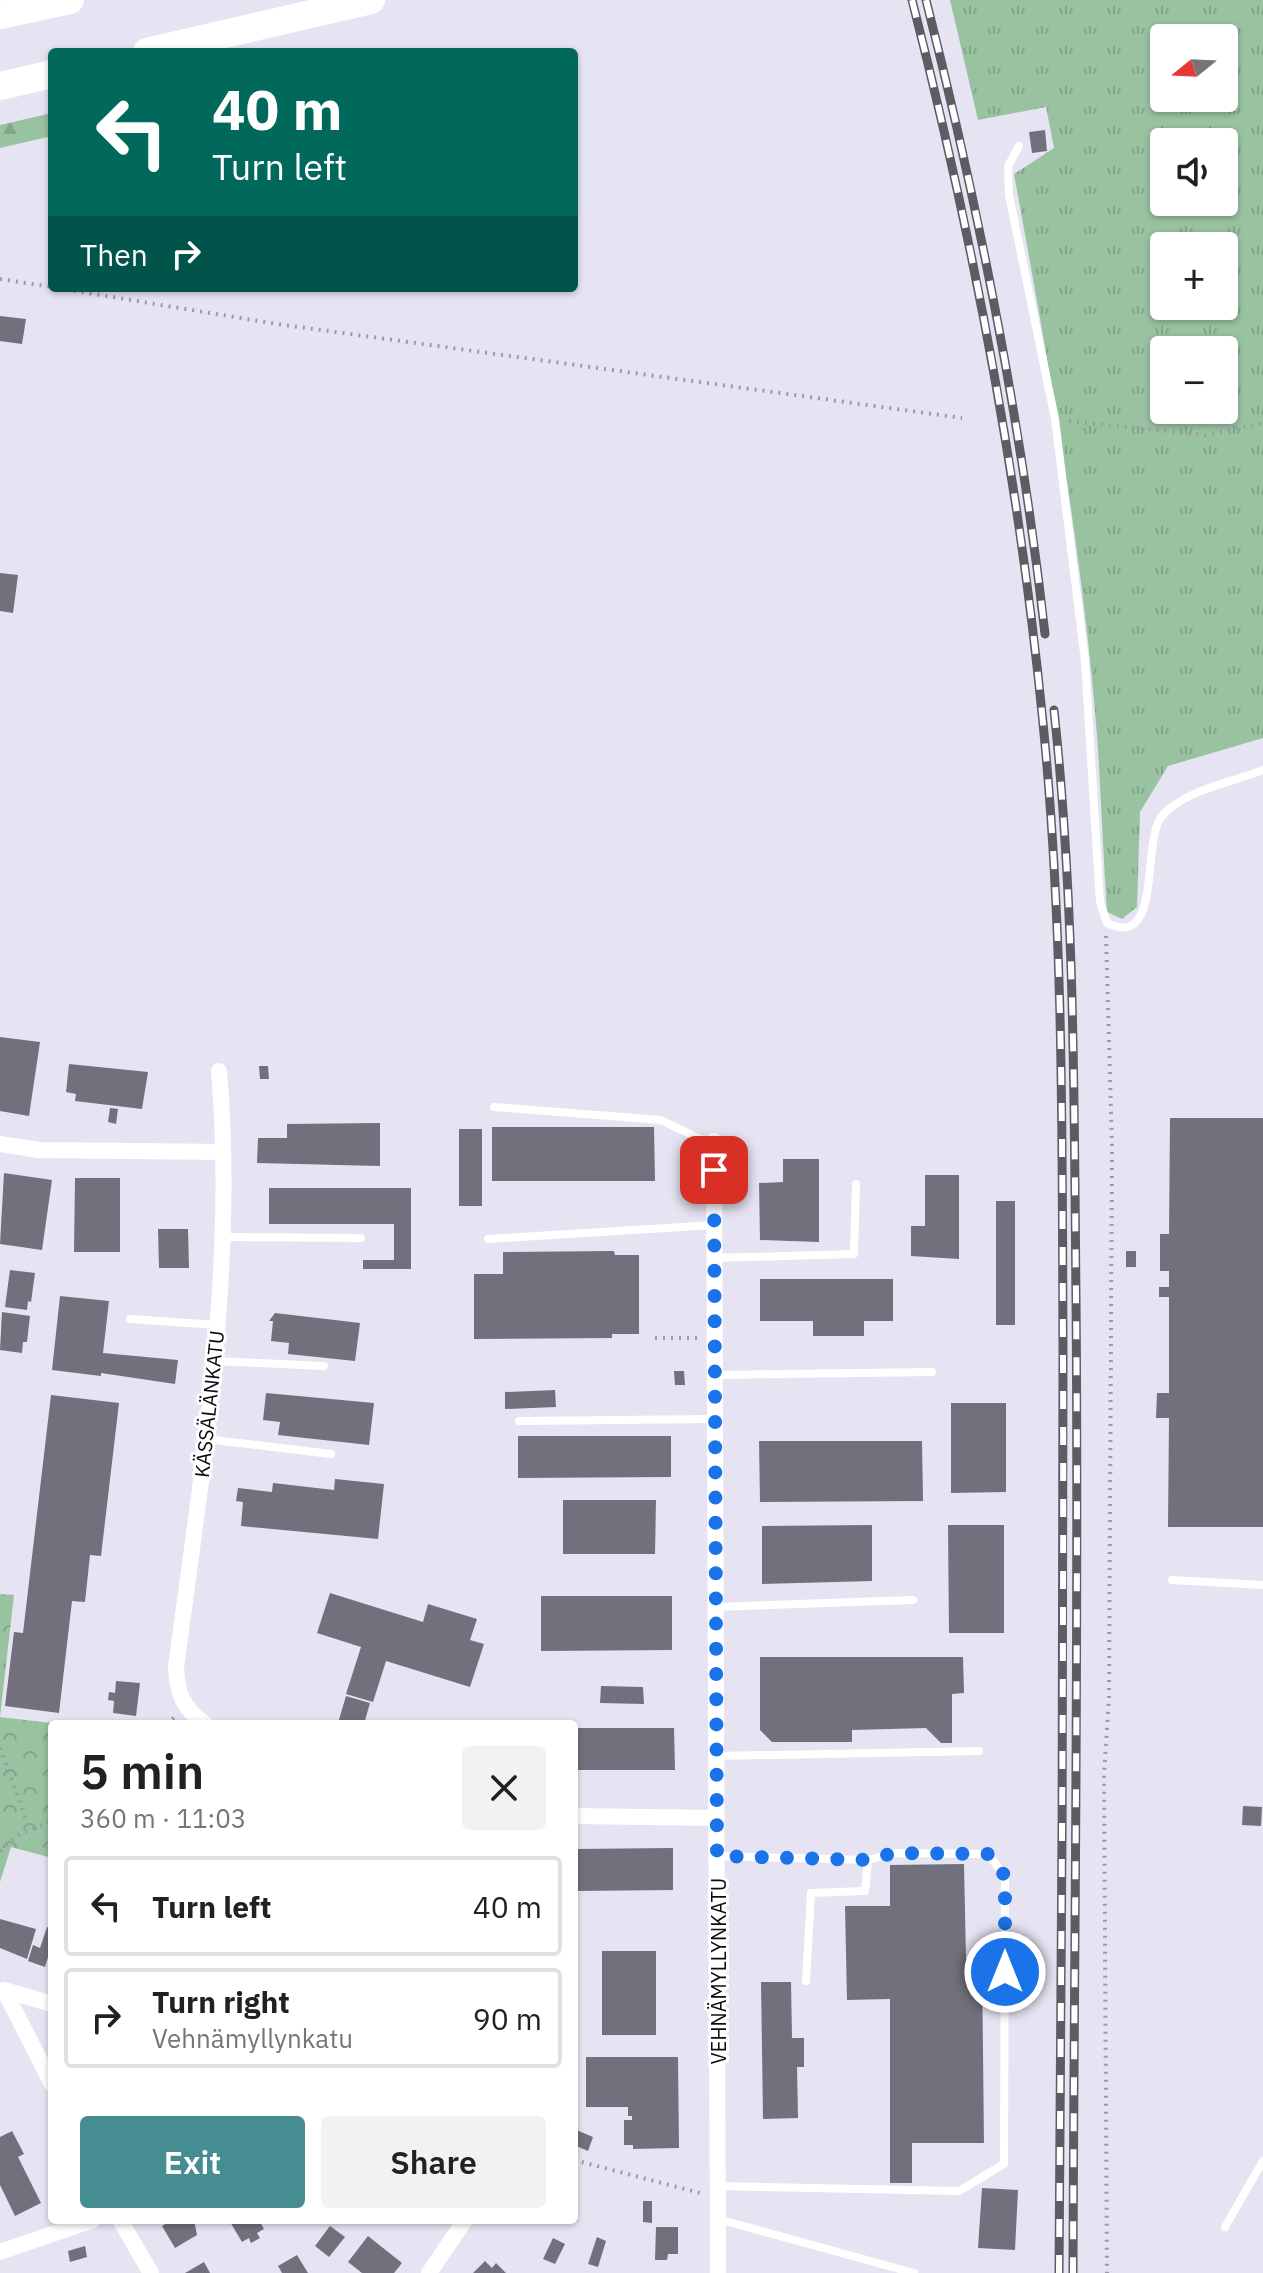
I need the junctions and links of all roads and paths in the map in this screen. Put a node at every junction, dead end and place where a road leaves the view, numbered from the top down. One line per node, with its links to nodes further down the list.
1 (70, 0): 3 (highway)
2 (371, 0): 4 (highway)
3 (0, 15)
4 (164, 48)
5 (48, 75): 6 (highway)
6 (0, 86)
7 (1019, 146): 12 (lane)
8 (0, 279): 9 (path)
9 (48, 286)
10 (82, 292): 11 (path)
11 (962, 418)
12 (1055, 419): 13 (path); 15 (lane)
13 (1263, 423)
14 (1263, 770): 15 (lane)
15 (1107, 923): 70 (path)
16 (219, 1071): 20 (street, KÄSSÄLÄNKATU)
17 (494, 1107): 18 (lane)
18 (714, 1141): 22 (street, VEHNÄMYLLYNKATU)
19 (0, 1144): 20 (street)
20 (223, 1152): 23 (street, KÄSSÄLÄNKATU)
21 (856, 1184): 26 (lane)
22 (714, 1225): 25 (lane); 26 (street, VEHNÄMYLLYNKATU)
23 (224, 1237): 24 (lane); 28 (street, KÄSSÄLÄNKATU)
24 (361, 1238)
25 (488, 1239)
26 (714, 1258): 34 (street, VEHNÄMYLLYNKATU)
27 (130, 1319): 28 (lane)
28 (217, 1325): 31 (street, KÄSSÄLÄNKATU)
29 (655, 1338): 30 (path)
30 (699, 1338)
31 (214, 1361): 32 (lane); 37 (street, KÄSSÄLÄNKATU)
32 (324, 1366)
33 (932, 1372): 34 (lane)
34 (715, 1375): 35 (street, VEHNÄMYLLYNKATU)
35 (715, 1419): 36 (lane); 42 (street, VEHNÄMYLLYNKATU)
36 (519, 1421)
37 (206, 1439): 38 (lane); 43 (street, KÄSSÄLÄNKATU)
38 (331, 1454)
39 (1172, 1580): 40 (lane)
40 (1263, 1585)
41 (913, 1600): 42 (lane)
42 (716, 1607): 46 (street, VEHNÄMYLLYNKATU)
43 (200, 1720)
44 (0, 1748): 50 (path)
45 (979, 1751): 46 (lane)
46 (717, 1756): 48 (street, VEHNÄMYLLYNKATU)
47 (578, 1816): 48 (street)
48 (717, 1818): 52 (street, VEHNÄMYLLYNKATU)
49 (48, 1823): 50 (path)
50 (30, 1830): 51 (path)
51 (0, 1851)
52 (717, 1856): 53 (lane); 59 (street, VEHNÄMYLLYNKATU)
53 (868, 1860): 54 (lane); 59 (lane)
54 (806, 1981)
55 (48, 2003): 56 (street)
56 (48, 2076)
57 (578, 2161): 59 (path)
58 (1263, 2161): 64 (lane)
59 (718, 2192): 60 (street, VEHNÄMYLLYNKATU)
60 (718, 2219): 68 (street, VEHNÄMYLLYNKATU); 69 (lane)
61 (81, 2224): 65 (street)
62 (122, 2224): 66 (street)
63 (462, 2224): 67 (street)
64 (1225, 2227)
65 (0, 2252)
66 (151, 2273)
67 (429, 2273)
68 (718, 2273)
69 (914, 2273)
70 (1107, 2273)

